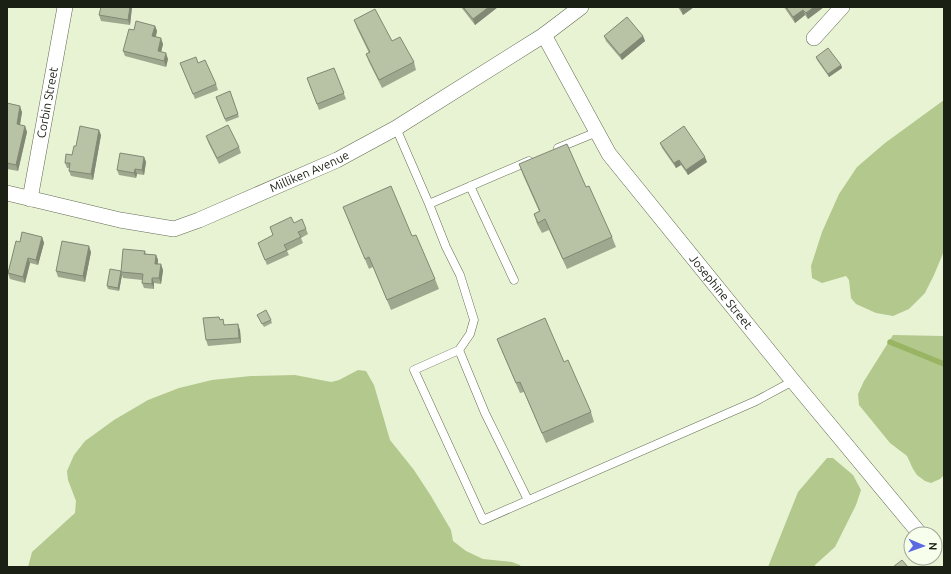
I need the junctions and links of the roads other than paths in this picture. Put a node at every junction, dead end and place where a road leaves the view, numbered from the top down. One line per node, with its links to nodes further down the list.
1 (65, 7): 12 (street, Corbin Street)
2 (581, 7): 4 (street, Milliken Avenue)
3 (842, 7): 5 (street)
4 (544, 35): 6 (street, Milliken Avenue); 7 (street, Josephine Street)
5 (814, 38)
6 (396, 128): 12 (street, Milliken Avenue); 13 (lane)
7 (597, 132): 8 (lane); 16 (street, Josephine Street)
8 (548, 153)
9 (534, 159): 10 (lane)
10 (470, 186): 13 (lane); 14 (lane)
11 (7, 193): 12 (street, Milliken Avenue)
12 (30, 199)
13 (429, 204): 15 (lane)
14 (514, 280)
15 (459, 350): 17 (lane); 17 (lane)
16 (793, 381): 17 (lane); 18 (street, Josephine Street)
17 (528, 500)
18 (913, 526)

